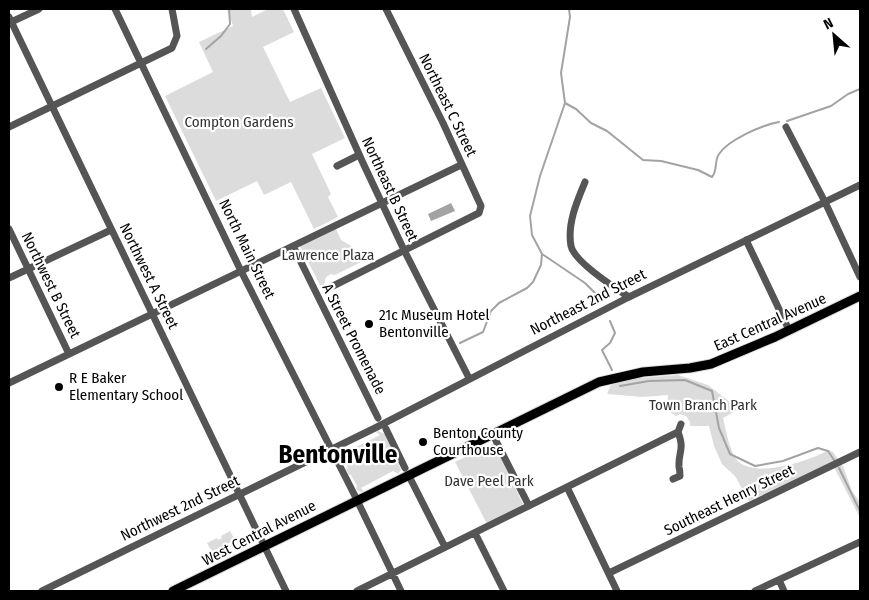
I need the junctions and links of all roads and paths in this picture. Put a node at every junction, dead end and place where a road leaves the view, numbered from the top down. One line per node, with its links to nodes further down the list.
1 (38, 9): 6 (street)
2 (115, 9): 7 (street, North Main Street)
3 (172, 9): 7 (street)
4 (294, 9): 11 (street, Northeast B Street)
5 (386, 9): 12 (street, Northeast C Street)
6 (10, 21): 8 (street, Northwest A Street)
7 (141, 63): 8 (street); 24 (street, North Main Street)
8 (52, 107): 9 (street); 19 (street, Northwest A Street)
9 (9, 127)
10 (786, 127): 16 (street)
11 (359, 156): 13 (street); 17 (street, Northeast B Street)
12 (462, 165): 17 (street); 22 (street, Northeast C Street)
13 (337, 166)
14 (585, 182): 29 (street)
15 (860, 185): 16 (street, Northeast 2nd Street)
16 (825, 202): 20 (street, Northeast 2nd Street); 25 (street)
17 (382, 203): 21 (street); 22 (street, Northeast B Street)
18 (9, 229): 23 (street, Northwest B Street)
19 (111, 230): 23 (street); 30 (street, Northwest A Street)
20 (746, 240): 29 (street, Northeast 2nd Street); 31 (street)
21 (292, 246): 24 (street); 35 (street, A Street Promenade)
22 (404, 250): 27 (street); 33 (street, Northeast B Street)
23 (28, 269): 26 (street); 32 (street, Northwest B Street)
24 (241, 271): 30 (street); 40 (street, North Main Street)
25 (860, 277)
26 (9, 278)
27 (333, 286)
28 (860, 296): 31 (main road, East Central Avenue)
29 (629, 297): 33 (street, Northeast 2nd Street)
30 (152, 315): 32 (street); 46 (street, Northwest A Street)
31 (789, 330): 39 (main road, East Central Avenue)
32 (69, 354): 34 (street)
33 (469, 378): 40 (street, Northeast 2nd Street)
34 (9, 382)
35 (378, 418)
36 (681, 424): 38 (street)
37 (386, 429): 42 (street)
38 (678, 432): 43 (street); 45 (street)
39 (492, 433): 47 (main road, East Central Avenue); 48 (street)
40 (332, 449): 46 (street, Northwest 2nd Street); 47 (street, North Main Street)
41 (860, 452): 53 (street, Southeast Henry Street)
42 (405, 468)
43 (674, 479)
44 (411, 480): 52 (street)
45 (567, 487): 48 (street); 53 (street)
46 (239, 494): 51 (street, Northwest A Street); 56 (street, Northwest 2nd Street)
47 (357, 500): 51 (main road, West Central Avenue); 54 (street, North Main Street)
48 (529, 506): 49 (street)
49 (475, 533): 52 (street); 61 (street)
50 (860, 542): 55 (street)
51 (264, 546): 57 (main road, West Central Avenue); 58 (street, Northwest A Street)
52 (445, 547): 54 (street)
53 (609, 573): 62 (street)
54 (392, 574): 59 (street); 60 (street, North Main Street)
55 (779, 580): 63 (street); 64 (street)
56 (42, 591)
57 (174, 591)
58 (286, 591)
59 (357, 591)
60 (401, 591)
61 (504, 591)
62 (617, 591)
63 (755, 591)
64 (784, 591)

